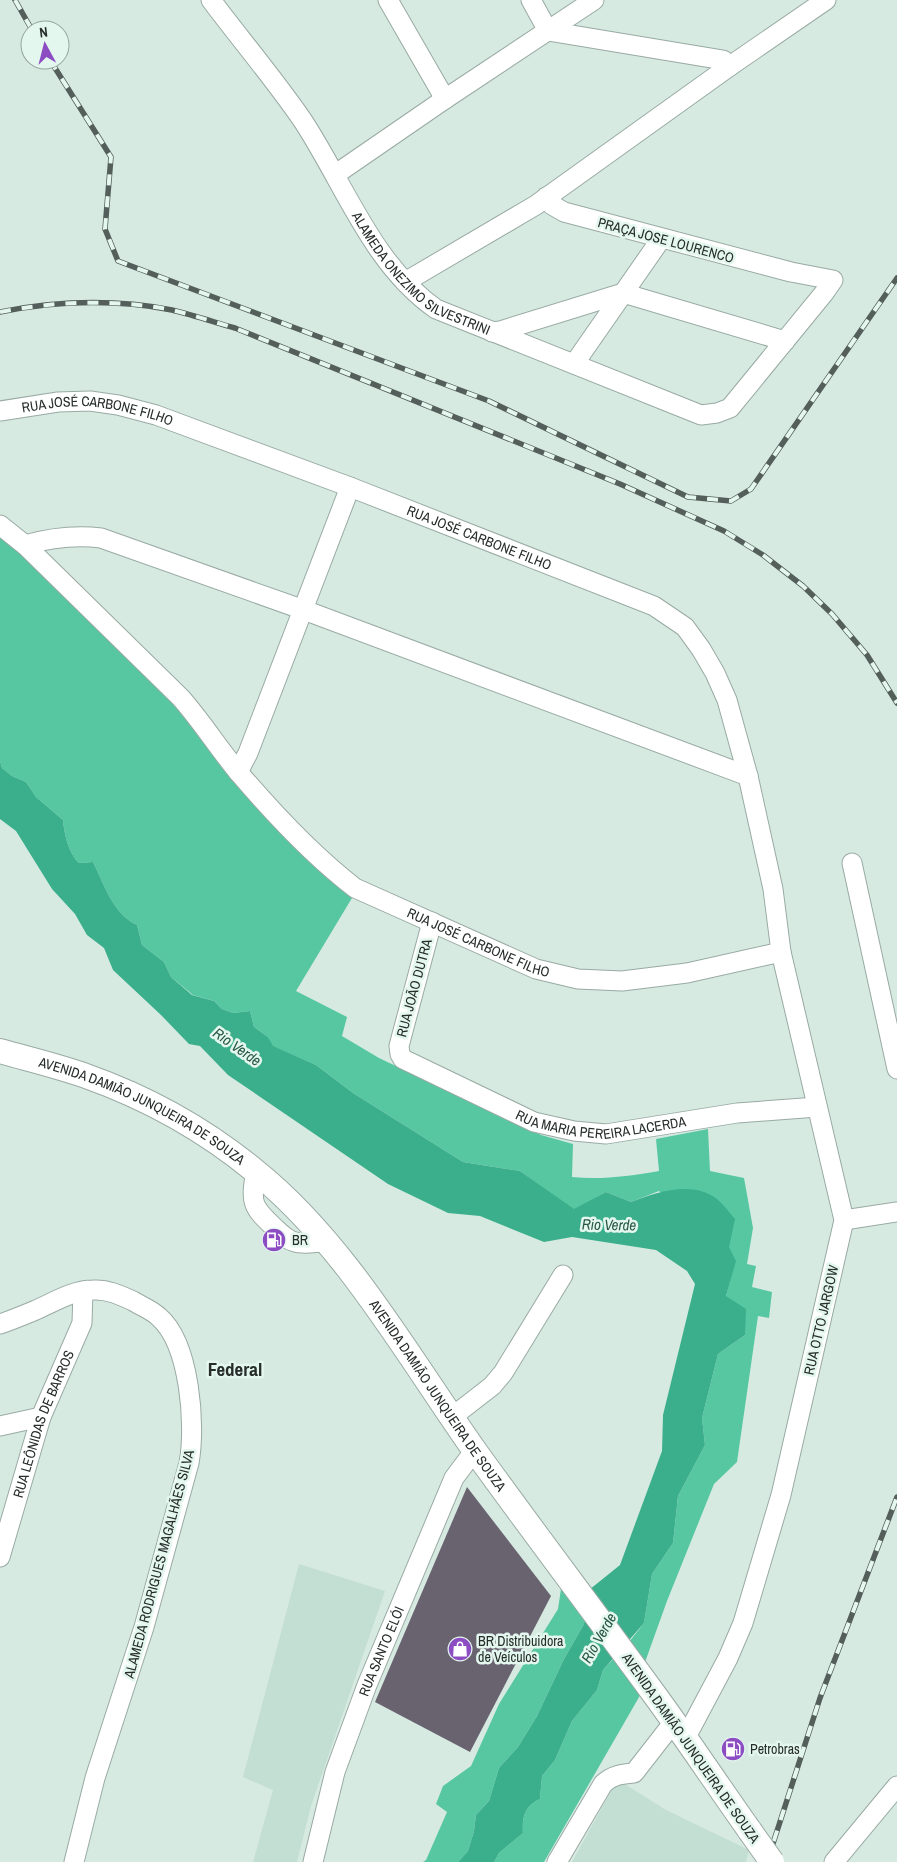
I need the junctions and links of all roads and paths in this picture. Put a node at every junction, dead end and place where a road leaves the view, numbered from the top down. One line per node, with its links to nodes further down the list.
1 (211, 0): 9 (street, ALAMEDA ONEZIMO SILVESTRINI)
2 (388, 0): 8 (street)
3 (531, 0): 6 (street)
4 (594, 0): 6 (street)
5 (826, 0): 7 (street)
6 (548, 31): 7 (street); 8 (street)
7 (730, 66): 10 (street)
8 (445, 99): 9 (street)
9 (336, 174): 12 (street, ALAMEDA ONEZIMO SILVESTRINI)
10 (546, 197): 11 (street, PRAÇA JOSE LOURENCO); 12 (street)
11 (661, 239): 13 (street); 15 (street, PRAÇA JOSE LOURENCO)
12 (405, 282): 14 (street, ALAMEDA ONEZIMO SILVESTRINI)
13 (623, 293): 14 (street); 15 (street); 16 (street)
14 (492, 332): 16 (street, ALAMEDA ONEZIMO SILVESTRINI)
15 (785, 341): 16 (street, ALAMEDA ONEZIMO SILVESTRINI)
16 (574, 364)
17 (0, 411): 18 (street, RUA JOSÉ CARBONE FILHO)
18 (350, 487): 21 (street); 23 (street, RUA JOSÉ CARBONE FILHO)
19 (0, 525): 20 (street, RUA JOSÉ CARBONE FILHO)
20 (25, 545): 21 (street); 22 (street, RUA JOSÉ CARBONE FILHO)
21 (304, 610): 22 (street); 23 (street)
22 (238, 772): 26 (street, RUA JOSÉ CARBONE FILHO)
23 (748, 776): 25 (street, RUA JOSÉ CARBONE FILHO)
24 (852, 863): 30 (street)
25 (773, 889): 27 (street, RUA OTTO JARGOW)
26 (432, 922): 27 (street, RUA JOSÉ CARBONE FILHO); 29 (street, RUA JOÃO DUTRA)
27 (781, 952): 31 (street, RUA OTTO JARGOW)
28 (0, 1051): 38 (main road, AVENIDA DAMIÃO JUNQUEIRA DE SOUZA)
29 (400, 1054): 31 (street, RUA MARIA PEREIRA LACERDA)
30 (897, 1069)
31 (817, 1107): 33 (street, RUA OTTO JARGOW)
32 (897, 1212): 33 (street)
33 (844, 1220): 42 (street, RUA OTTO JARGOW)
34 (563, 1275): 38 (street)
35 (83, 1291): 36 (street, ALAMEDA RODRIGUES MAGALHÃES SILVA); 37 (street, RUA LEÔNIDAS DE BARROS); 44 (street, ALAMEDA RODRIGUES MAGALHÃES SILVA)
36 (0, 1324)
37 (42, 1416): 39 (street); 41 (street, RUA LEÔNIDAS DE BARROS)
38 (452, 1416): 40 (main road, AVENIDA DAMIÃO JUNQUEIRA DE SOUZA)
39 (0, 1426)
40 (475, 1450): 42 (main road, AVENIDA DAMIÃO JUNQUEIRA DE SOUZA); 45 (street, RUA SANTO ELÓI)
41 (0, 1557)
42 (679, 1731): 46 (street, RUA OTTO JARGOW); 47 (main road, AVENIDA DAMIÃO JUNQUEIRA DE SOUZA, bridge)
43 (897, 1786): 48 (street)
44 (74, 1862)
45 (313, 1862)
46 (557, 1862)
47 (772, 1862)
48 (834, 1862)

